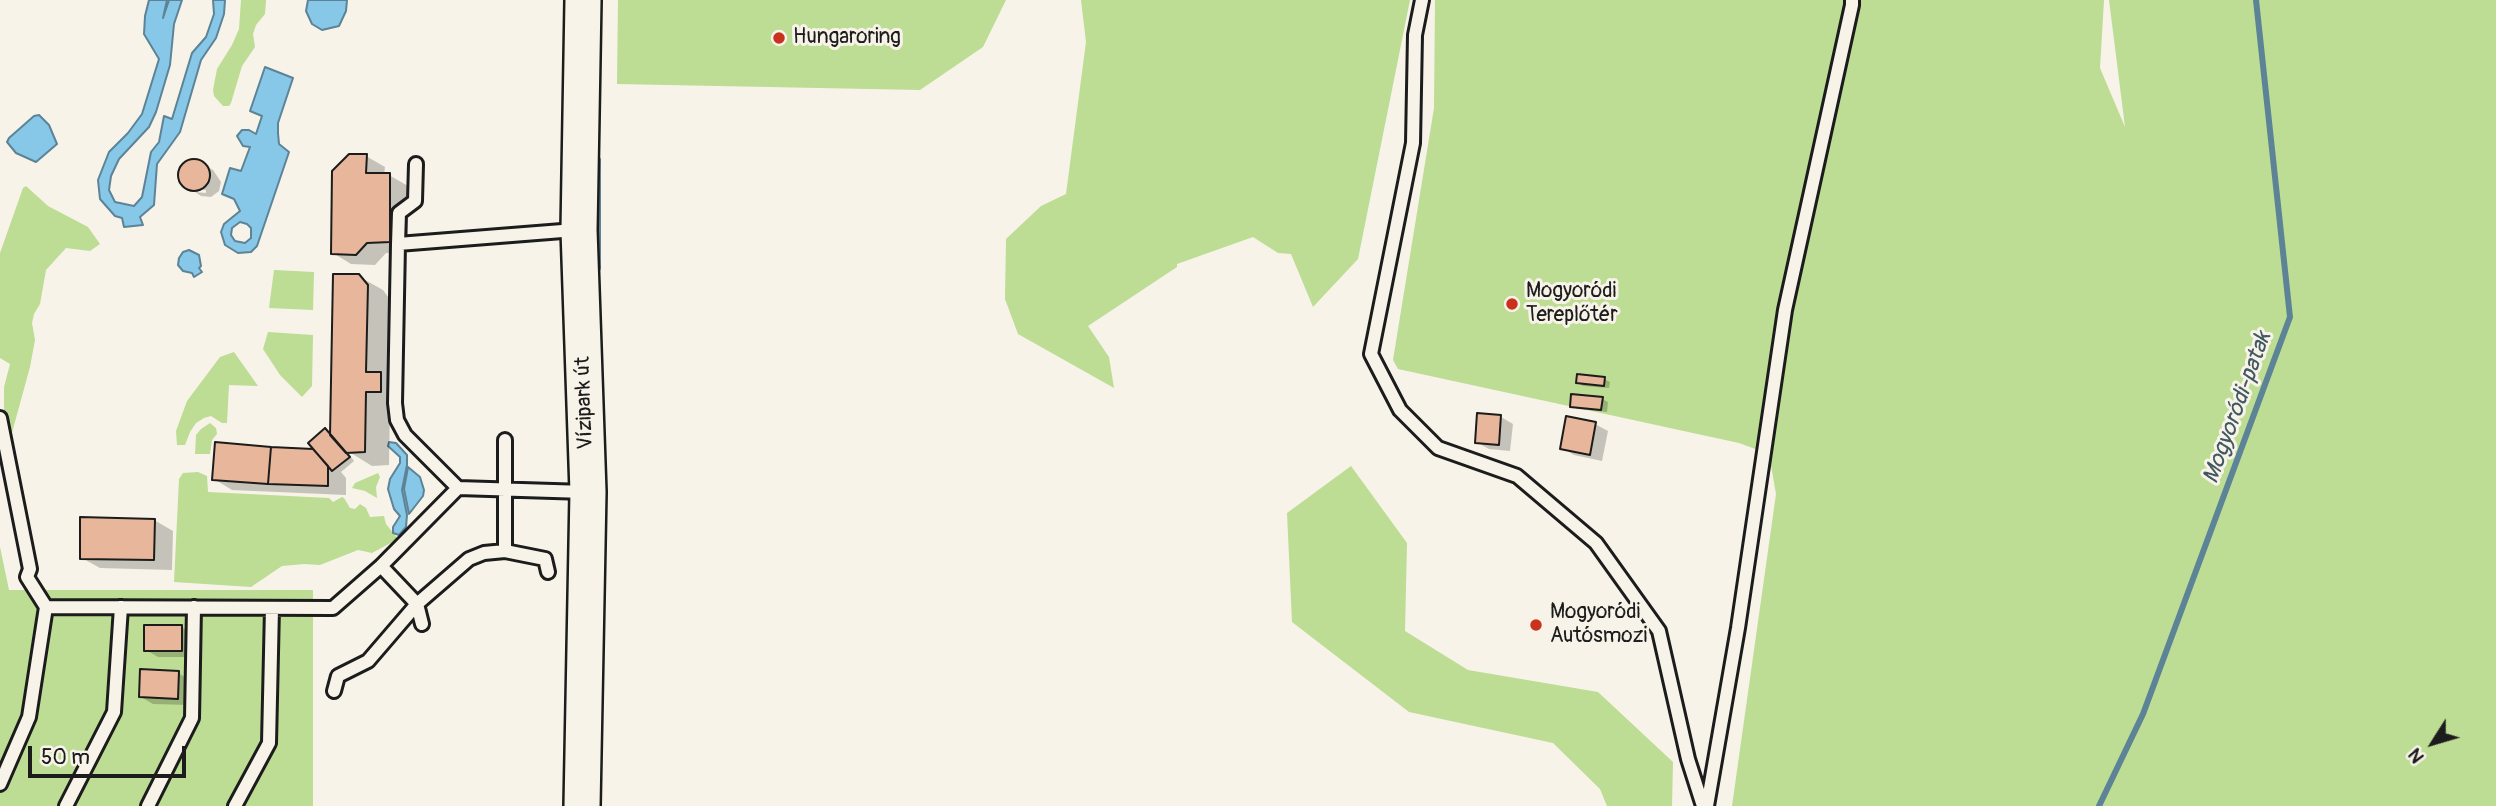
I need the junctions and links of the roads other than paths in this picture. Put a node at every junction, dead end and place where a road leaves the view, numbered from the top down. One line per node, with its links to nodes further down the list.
1 (583, 0): 5 (street, Vízipark út)
2 (1422, 0): 27 (lane)
3 (1852, 0): 27 (lane)
4 (416, 164): 6 (lane)
5 (579, 230): 6 (lane); 11 (street, Vízipark út)
6 (398, 244): 9 (lane)
7 (0, 418): 16 (lane)
8 (505, 440): 10 (lane)
9 (458, 488): 10 (lane); 13 (lane)
10 (506, 490): 11 (lane); 12 (lane)
11 (588, 492): 26 (street, Vízipark út)
12 (505, 551): 14 (lane); 15 (lane)
13 (382, 566): 15 (lane); 19 (lane)
14 (548, 572)
15 (417, 604): 20 (lane); 21 (lane)
16 (46, 607): 17 (lane); 22 (lane)
17 (121, 607): 18 (lane); 23 (lane)
18 (194, 607): 19 (lane); 24 (lane)
19 (272, 608): 25 (lane)
20 (422, 624)
21 (334, 691)
22 (0, 784)
23 (66, 806)
24 (148, 806)
25 (235, 806)
26 (582, 806)
27 (1705, 806)

